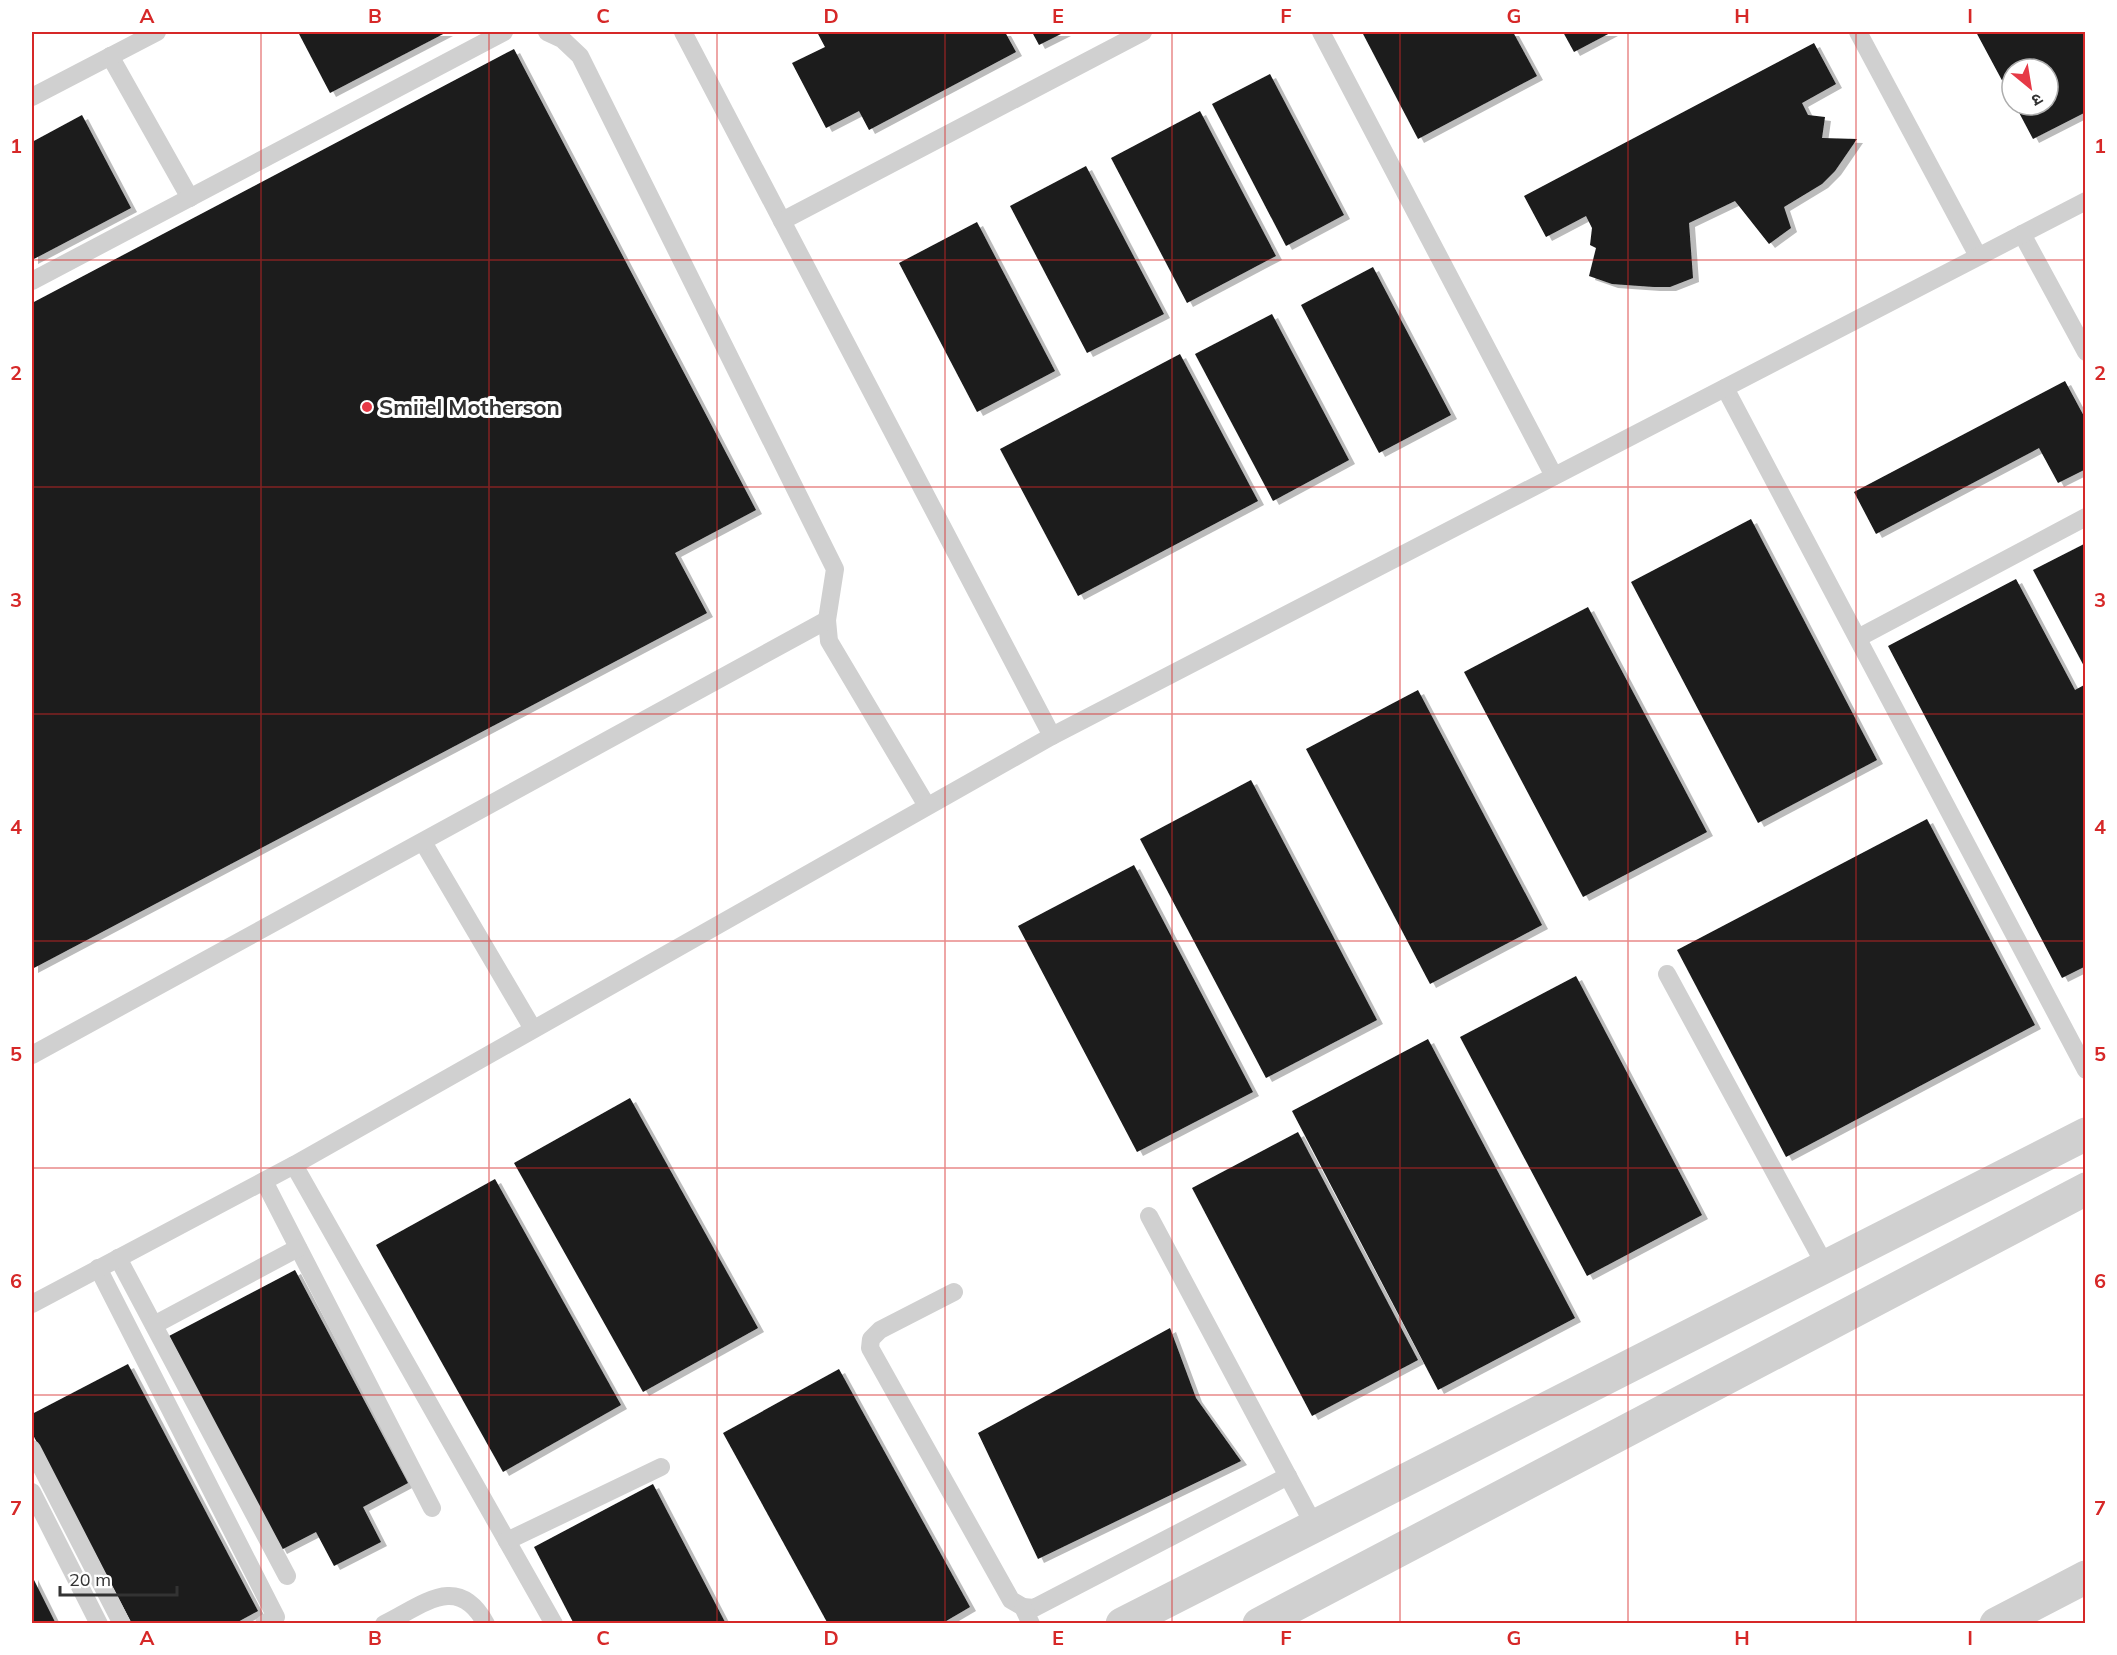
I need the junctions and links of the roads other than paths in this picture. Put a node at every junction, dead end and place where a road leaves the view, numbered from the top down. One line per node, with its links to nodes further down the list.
1 (157, 32): 8 (lane)
2 (504, 32): 10 (lane)
3 (547, 32): 20 (lane)
4 (683, 32): 12 (lane)
5 (1143, 32): 12 (lane)
6 (1321, 32): 18 (lane)
7 (1858, 32): 14 (lane)
8 (110, 56): 9 (lane); 10 (lane)
9 (32, 97)
10 (190, 198): 15 (lane)
11 (2085, 201): 13 (lane)
12 (782, 221): 22 (lane)
13 (2022, 234): 14 (lane); 16 (lane)
14 (1978, 256): 17 (lane)
15 (32, 281)
16 (2085, 352)
17 (1725, 388): 18 (lane); 21 (lane)
18 (1554, 476): 22 (lane)
19 (2085, 517): 21 (lane)
20 (827, 620): 23 (lane); 24 (lane)
21 (1858, 638): 28 (lane)
22 (1052, 736): 23 (lane)
23 (927, 806): 26 (lane)
24 (423, 842): 26 (lane); 27 (lane)
25 (1666, 974): 36 (lane)
26 (533, 1029): 30 (lane)
27 (32, 1055)
28 (2085, 1070)
29 (2085, 1134): 36 (street)
30 (294, 1164): 31 (lane); 47 (lane)
31 (264, 1180): 34 (lane); 35 (lane)
32 (2085, 1189): 59 (street)
33 (1149, 1216): 43 (lane)
34 (298, 1248): 40 (lane); 45 (lane)
35 (118, 1258): 37 (lane); 40 (lane)
36 (1825, 1265): 46 (street)
37 (98, 1268): 39 (lane); 53 (lane)
38 (954, 1292): 50 (lane)
39 (32, 1304)
40 (154, 1324): 48 (lane)
41 (32, 1449): 52 (lane)
42 (661, 1467): 47 (lane)
43 (1288, 1476): 46 (lane); 50 (lane)
44 (32, 1492): 51 (lane)
45 (432, 1508)
46 (1314, 1525): 58 (street)
47 (507, 1541): 56 (lane)
48 (287, 1576)
49 (2085, 1577): 60 (street)
50 (1023, 1607): 57 (lane)
51 (99, 1623)
52 (122, 1623)
53 (264, 1623)
54 (384, 1623): 55 (lane)
55 (486, 1623)
56 (554, 1623)
57 (1031, 1623)
58 (1122, 1623)
59 (1259, 1623)
60 (1996, 1623)

